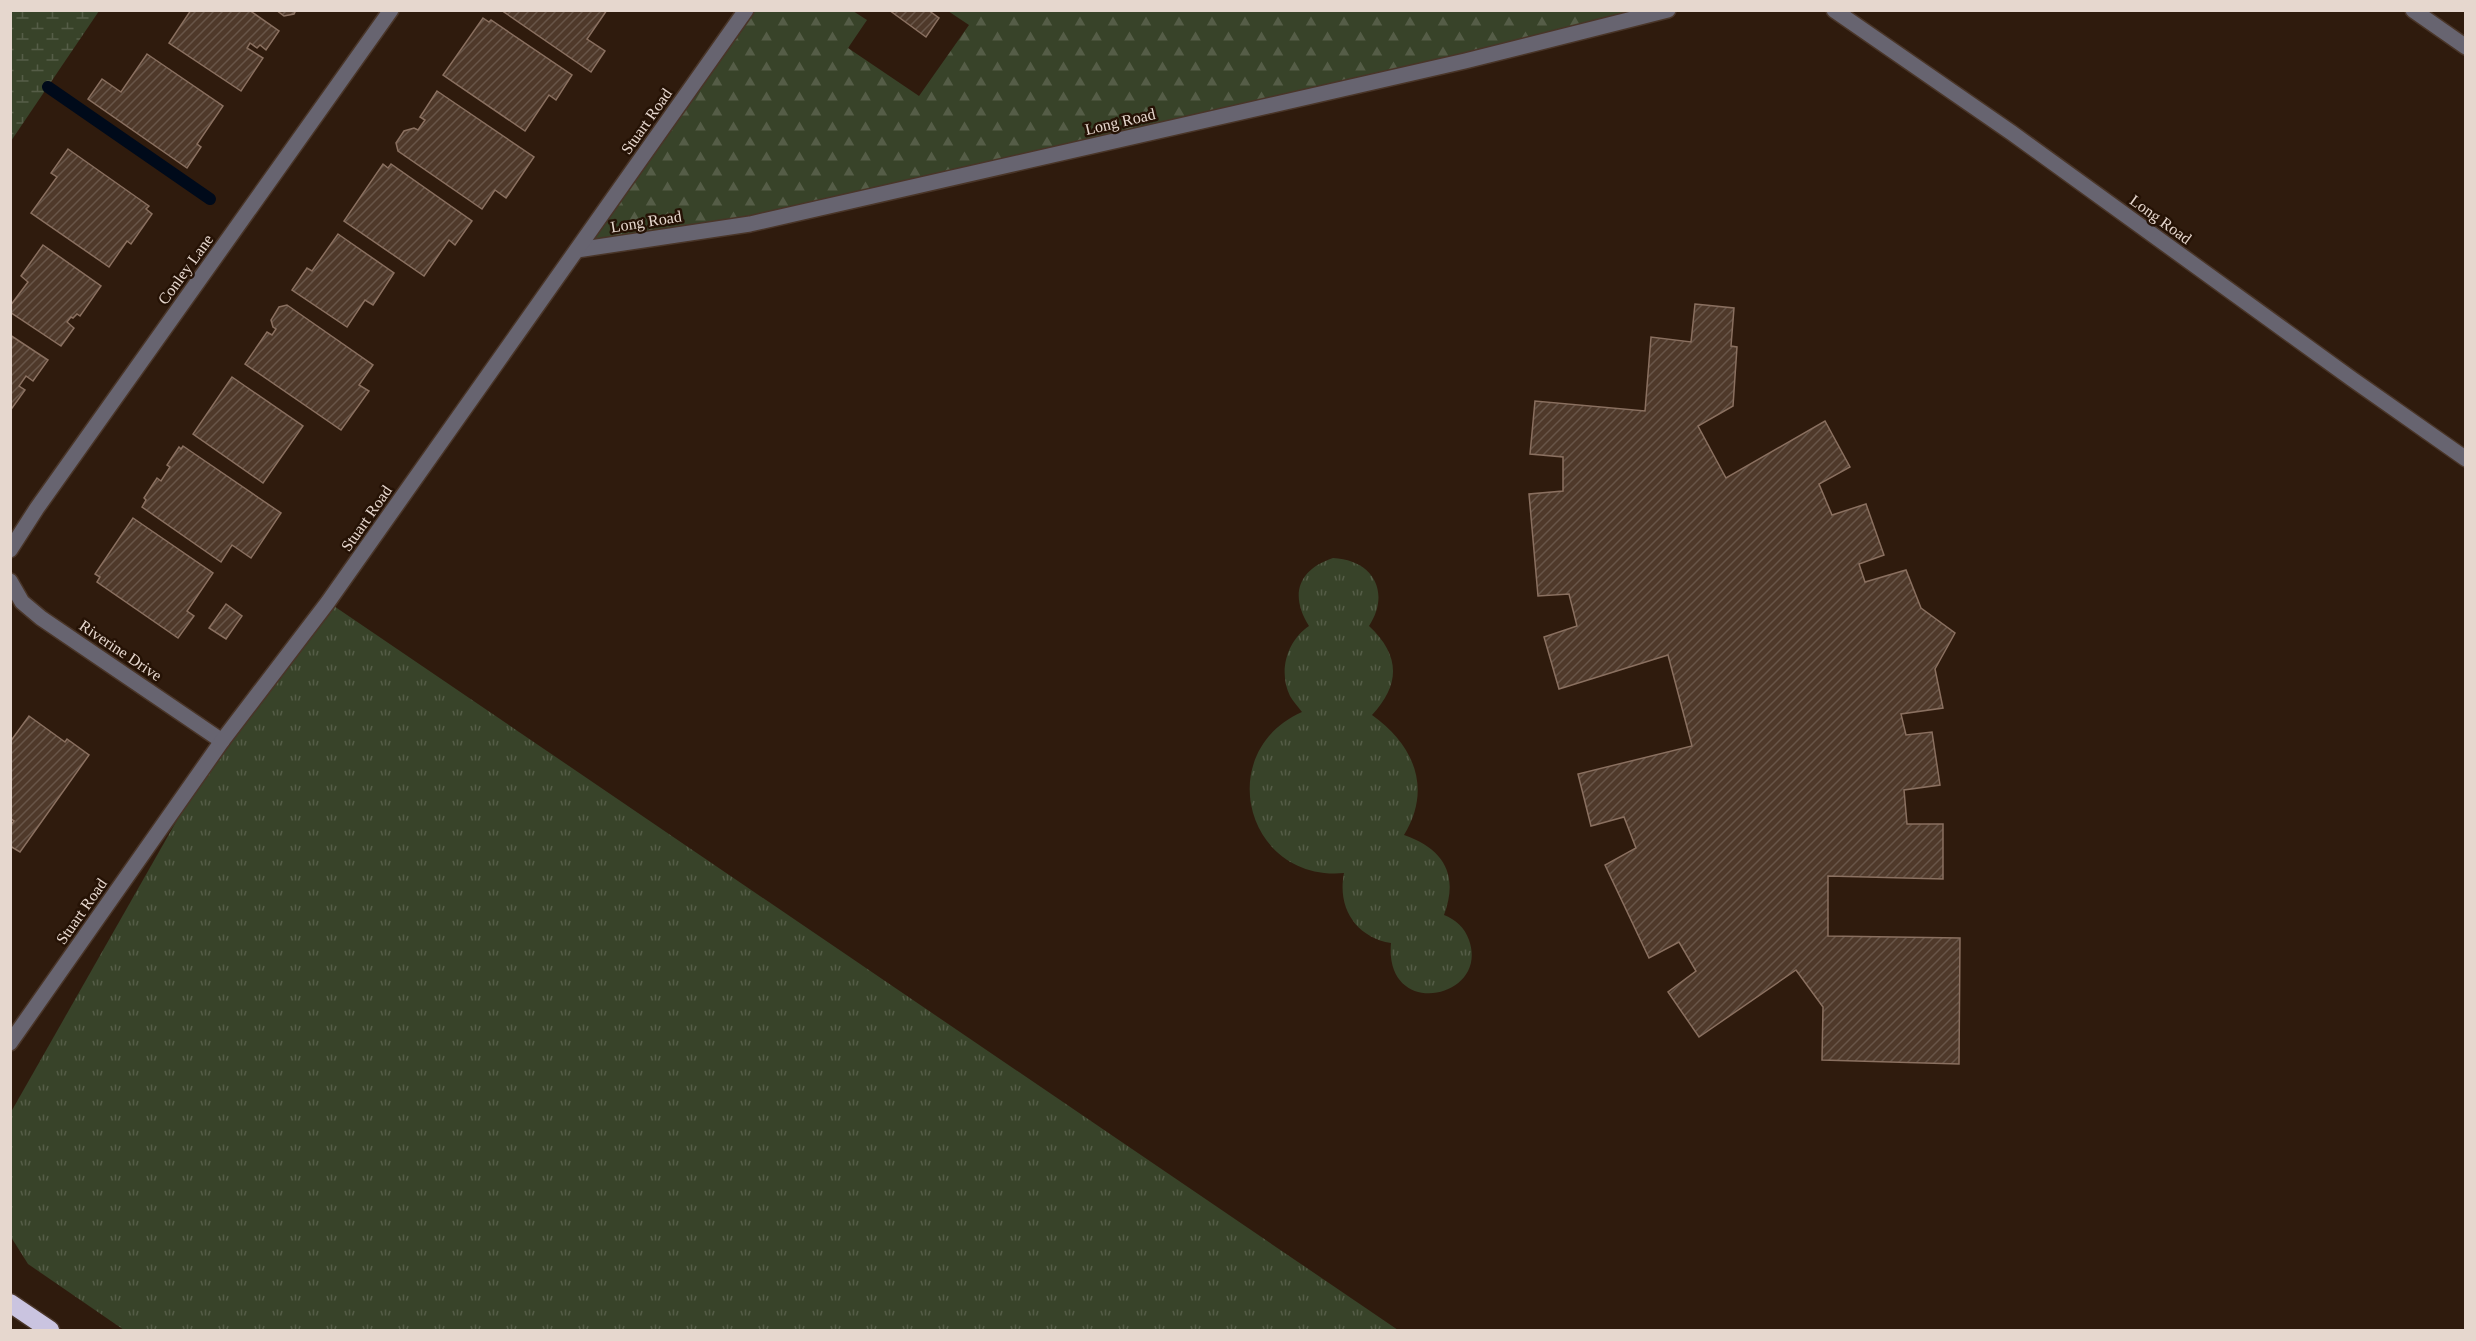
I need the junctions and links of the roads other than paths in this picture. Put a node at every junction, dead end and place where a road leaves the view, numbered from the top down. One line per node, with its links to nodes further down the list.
1 (391, 10): 9 (street, Conley Lane)
2 (746, 10): 7 (street, Stuart Road)
3 (1668, 10): 7 (street, Long Road)
4 (1833, 10): 8 (street, Long Road)
5 (2414, 10): 6 (street)
6 (2466, 47)
7 (577, 250): 11 (street, Stuart Road)
8 (2466, 459)
9 (10, 550)
10 (10, 581): 11 (street, Riverine Drive)
11 (222, 741): 12 (street, Stuart Road)
12 (10, 1043)
13 (10, 1303): 14 (highway)
14 (50, 1330)

